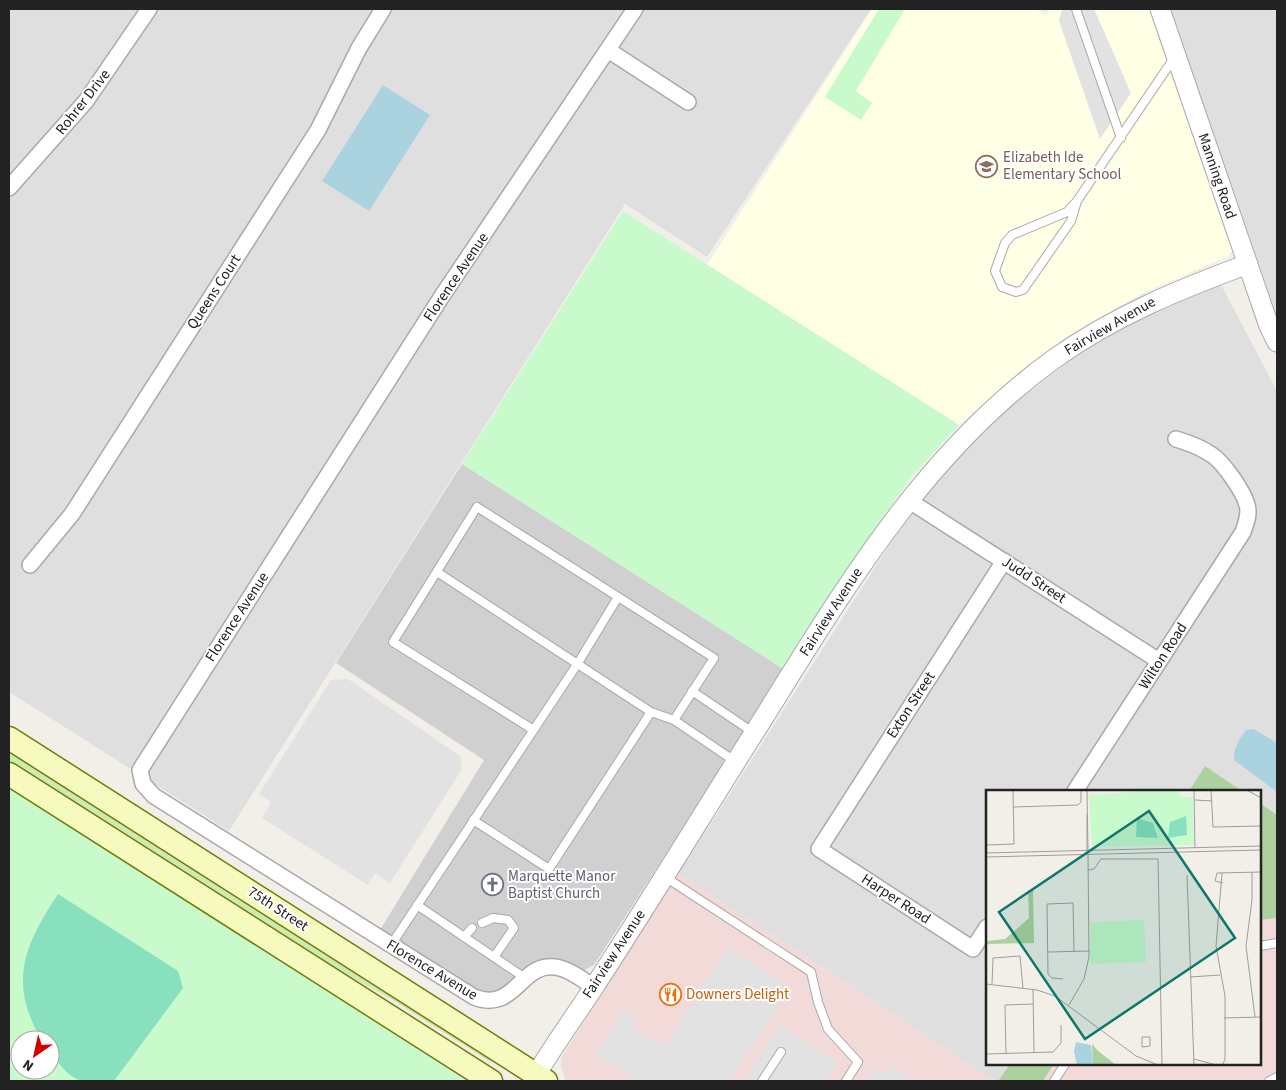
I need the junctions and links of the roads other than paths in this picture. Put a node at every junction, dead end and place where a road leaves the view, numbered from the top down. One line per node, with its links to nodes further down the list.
1 (149, 9): 10 (street, Rohrer Drive)
2 (383, 9): 17 (street, Queens Court)
3 (635, 9): 6 (street, Florence Avenue)
4 (1076, 9): 9 (lane)
5 (1160, 9): 7 (street, Manning Road)
6 (608, 50): 8 (street); 40 (street, Florence Avenue)
7 (1176, 56): 9 (lane); 12 (street, Manning Road)
8 (688, 102)
9 (1121, 138): 11 (lane)
10 (9, 188)
11 (1077, 201): 11 (lane)
12 (1248, 264): 13 (street, Manning Road); 15 (street, Fairview Avenue)
13 (1277, 342)
14 (1176, 439): 20 (street, Wilton Road)
15 (908, 500): 16 (street, Judd Street); 26 (street, Fairview Avenue)
16 (1004, 561): 20 (street, Judd Street); 32 (street, Exton Street)
17 (30, 565)
18 (437, 572): 19 (lane); 21 (lane); 25 (lane)
19 (618, 597): 21 (lane); 22 (lane)
20 (1160, 661): 30 (street, Wilton Road)
21 (578, 663): 23 (lane); 25 (lane)
22 (692, 691): 24 (lane); 26 (lane)
23 (651, 712): 24 (lane); 31 (lane)
24 (674, 720): 28 (lane)
25 (532, 729): 31 (lane)
26 (754, 733): 28 (street, Fairview Avenue)
27 (9, 738): 48 (main road, 75th Street)
28 (736, 762): 33 (street, Fairview Avenue)
29 (9, 774): 49 (main road, 75th Street)
30 (1076, 790)
31 (473, 820): 34 (lane)
32 (819, 850): 37 (street, Harper Road)
33 (664, 876): 44 (street, Fairview Avenue); 51 (lane)
34 (417, 905): 38 (lane); 40 (lane)
35 (482, 923): 42 (lane)
36 (472, 928): 38 (lane)
37 (986, 929)
38 (464, 936): 42 (lane)
39 (1277, 943): 41 (lane)
40 (391, 945): 43 (street, Florence Avenue)
41 (1261, 946)
42 (494, 957): 43 (lane)
43 (525, 978): 44 (street, Florence Avenue)
44 (594, 987): 48 (street, Fairview Avenue)
45 (781, 1052): 50 (lane)
46 (1064, 1065): 52 (lane)
47 (1277, 1077): 53 (lane)
48 (538, 1079)
49 (491, 1081)
50 (762, 1081)
51 (846, 1081)
52 (1054, 1081)
53 (1269, 1081)

